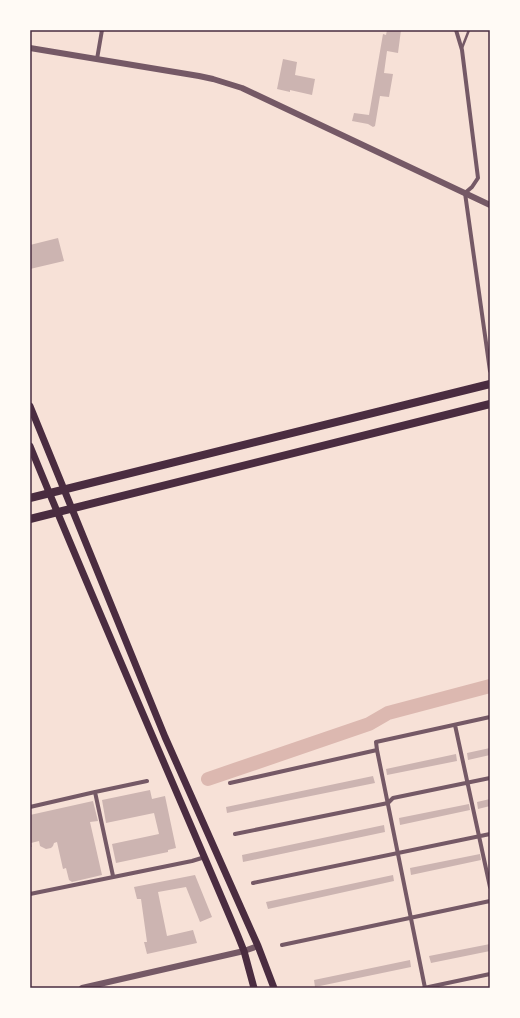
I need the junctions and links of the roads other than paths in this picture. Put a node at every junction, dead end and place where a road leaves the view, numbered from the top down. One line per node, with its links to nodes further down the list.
1 (102, 30): 6 (street)
2 (456, 30): 5 (street)
3 (469, 30): 5 (lane)
4 (30, 48): 6 (street)
5 (462, 50): 7 (street)
6 (96, 59): 7 (street)
7 (465, 193): 8 (street); 9 (street)
8 (490, 205)
9 (490, 371)
10 (490, 384): 14 (main road)
11 (490, 404): 17 (main road)
12 (30, 406): 14 (main road)
13 (30, 446): 15 (main road)
14 (64, 490): 15 (main road); 17 (main road)
15 (49, 493): 16 (main road); 18 (main road)
16 (30, 498)
17 (72, 509): 18 (main road); 42 (main road)
18 (57, 513): 19 (main road); 34 (main road)
19 (30, 520)
20 (490, 717): 21 (street)
21 (455, 725): 22 (street); 25 (street)
22 (377, 750): 26 (street); 28 (street)
23 (490, 778): 25 (street)
24 (147, 781): 27 (street)
25 (468, 782): 28 (street); 32 (street)
26 (230, 784)
27 (95, 792): 29 (street); 35 (street)
28 (388, 803): 30 (street); 33 (street)
29 (30, 807)
30 (235, 834)
31 (490, 834): 32 (street)
32 (479, 836): 33 (street); 37 (street)
33 (398, 853): 36 (street); 40 (street)
34 (205, 857): 35 (street); 43 (main road)
35 (113, 876): 38 (street)
36 (253, 883)
37 (490, 887)
38 (30, 894)
39 (490, 901): 40 (street)
40 (411, 918): 41 (street); 48 (street)
41 (282, 945)
42 (258, 946): 43 (street); 47 (main road)
43 (244, 951): 45 (street); 46 (main road)
44 (490, 974): 48 (street)
45 (82, 988)
46 (254, 988)
47 (274, 988)
48 (425, 988)

